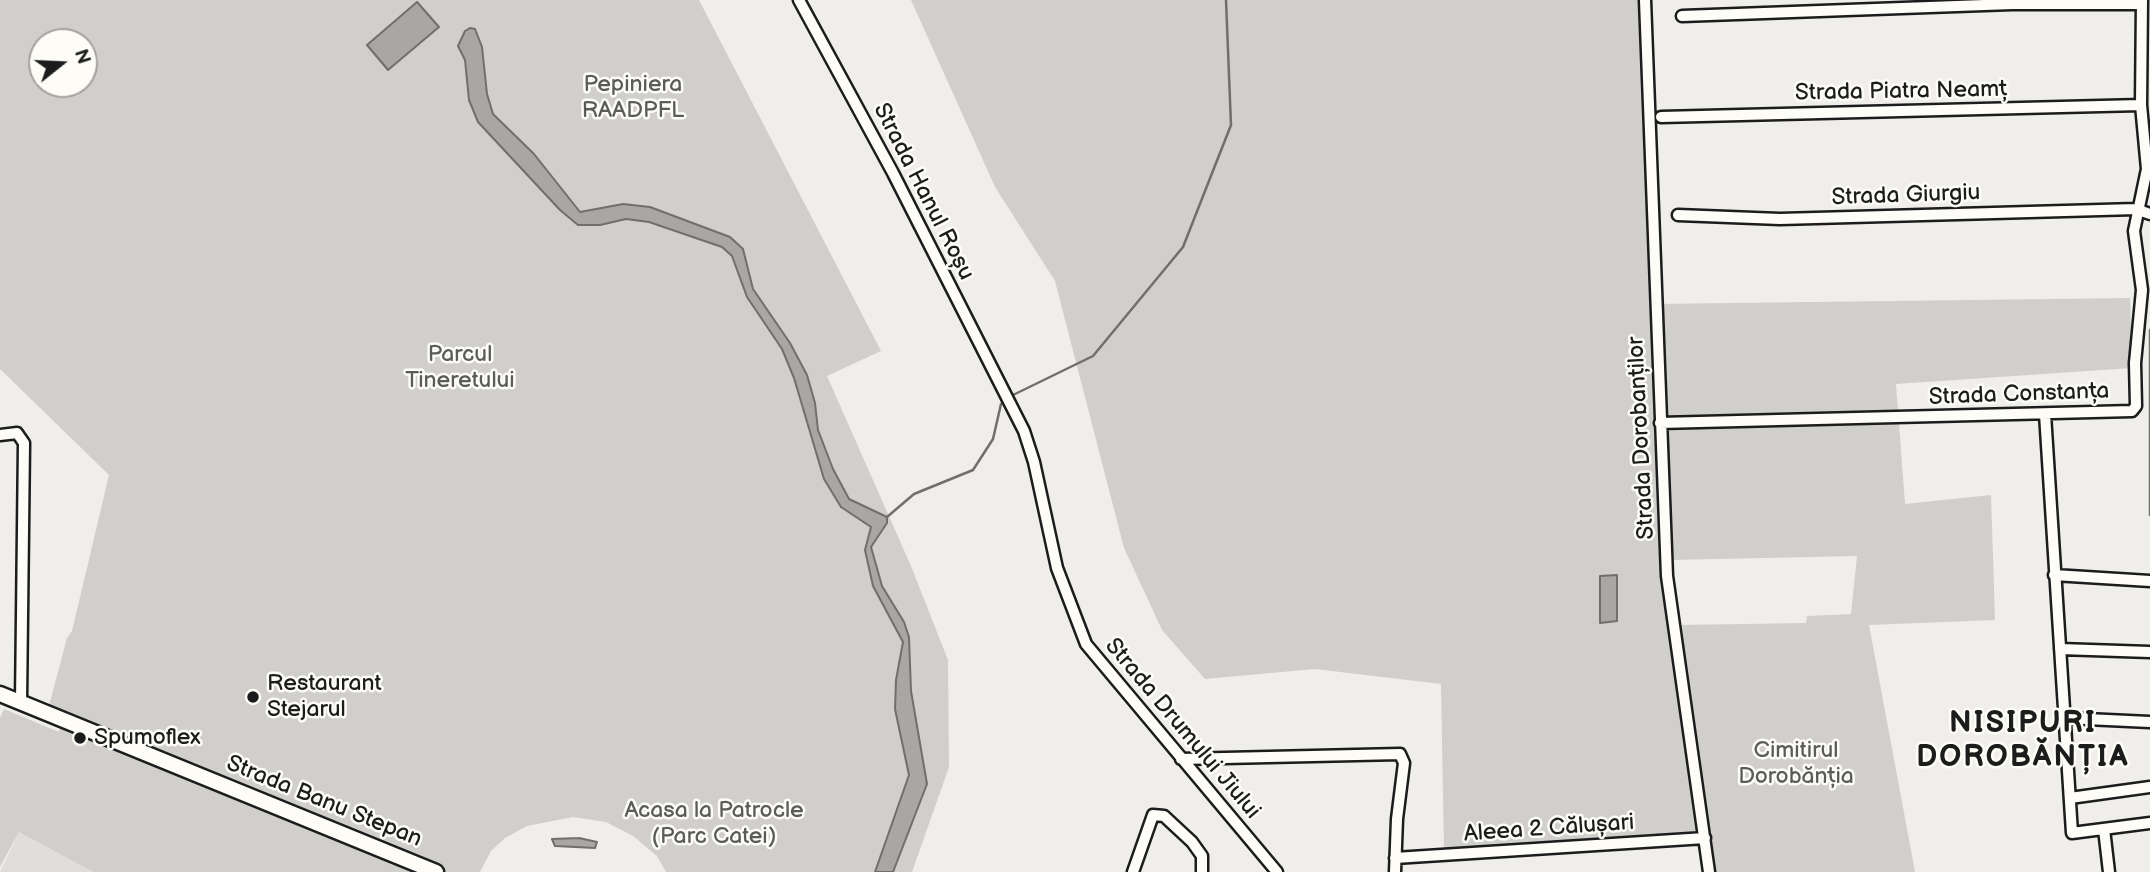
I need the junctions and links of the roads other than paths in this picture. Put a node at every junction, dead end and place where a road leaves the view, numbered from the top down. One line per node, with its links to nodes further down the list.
1 (799, 0): 12 (street, Strada Hanul Roșu)
2 (1645, 0): 14 (street, Strada Dorobanților)
3 (2141, 2): 4 (street); 5 (street, Strada Constanța)
4 (1682, 16)
5 (2145, 31): 6 (street, Strada Constanța)
6 (2141, 105): 7 (street, Strada Piatra Neamț); 8 (street, Strada Constanța)
7 (1661, 117)
8 (2148, 169): 9 (street, Strada Constanța)
9 (2136, 209): 10 (street); 11 (street, Strada Giurgiu); 13 (street, Strada Constanța)
10 (2150, 214)
11 (1678, 215)
12 (1009, 404): 24 (street, Strada Drumului Jiului)
13 (2045, 414): 14 (street, Strada Constanța); 16 (street)
14 (1660, 423): 29 (street, Strada Dorobanților)
15 (0, 435): 21 (street)
16 (2054, 575): 17 (street); 18 (street)
17 (2150, 581)
18 (2060, 649): 19 (street); 22 (street)
19 (2150, 652)
20 (0, 694): 21 (main road, Strada Banu Stepan)
21 (21, 702): 31 (main road, Strada Banu Stepan)
22 (2065, 719): 23 (street); 26 (street)
23 (2150, 722)
24 (1181, 758): 30 (street); 34 (street, Strada Drumului Jiului)
25 (2150, 787): 26 (street)
26 (2070, 798): 28 (street)
27 (2150, 823): 28 (street)
28 (2104, 829): 37 (street)
29 (1705, 838): 30 (street, Aleea 2 Călușari); 36 (street, Strada Dorobanților)
30 (1395, 858): 35 (street)
31 (436, 872)
32 (1133, 872): 33 (street)
33 (1202, 872)
34 (1277, 872)
35 (1395, 872)
36 (1709, 872)
37 (2109, 872)

